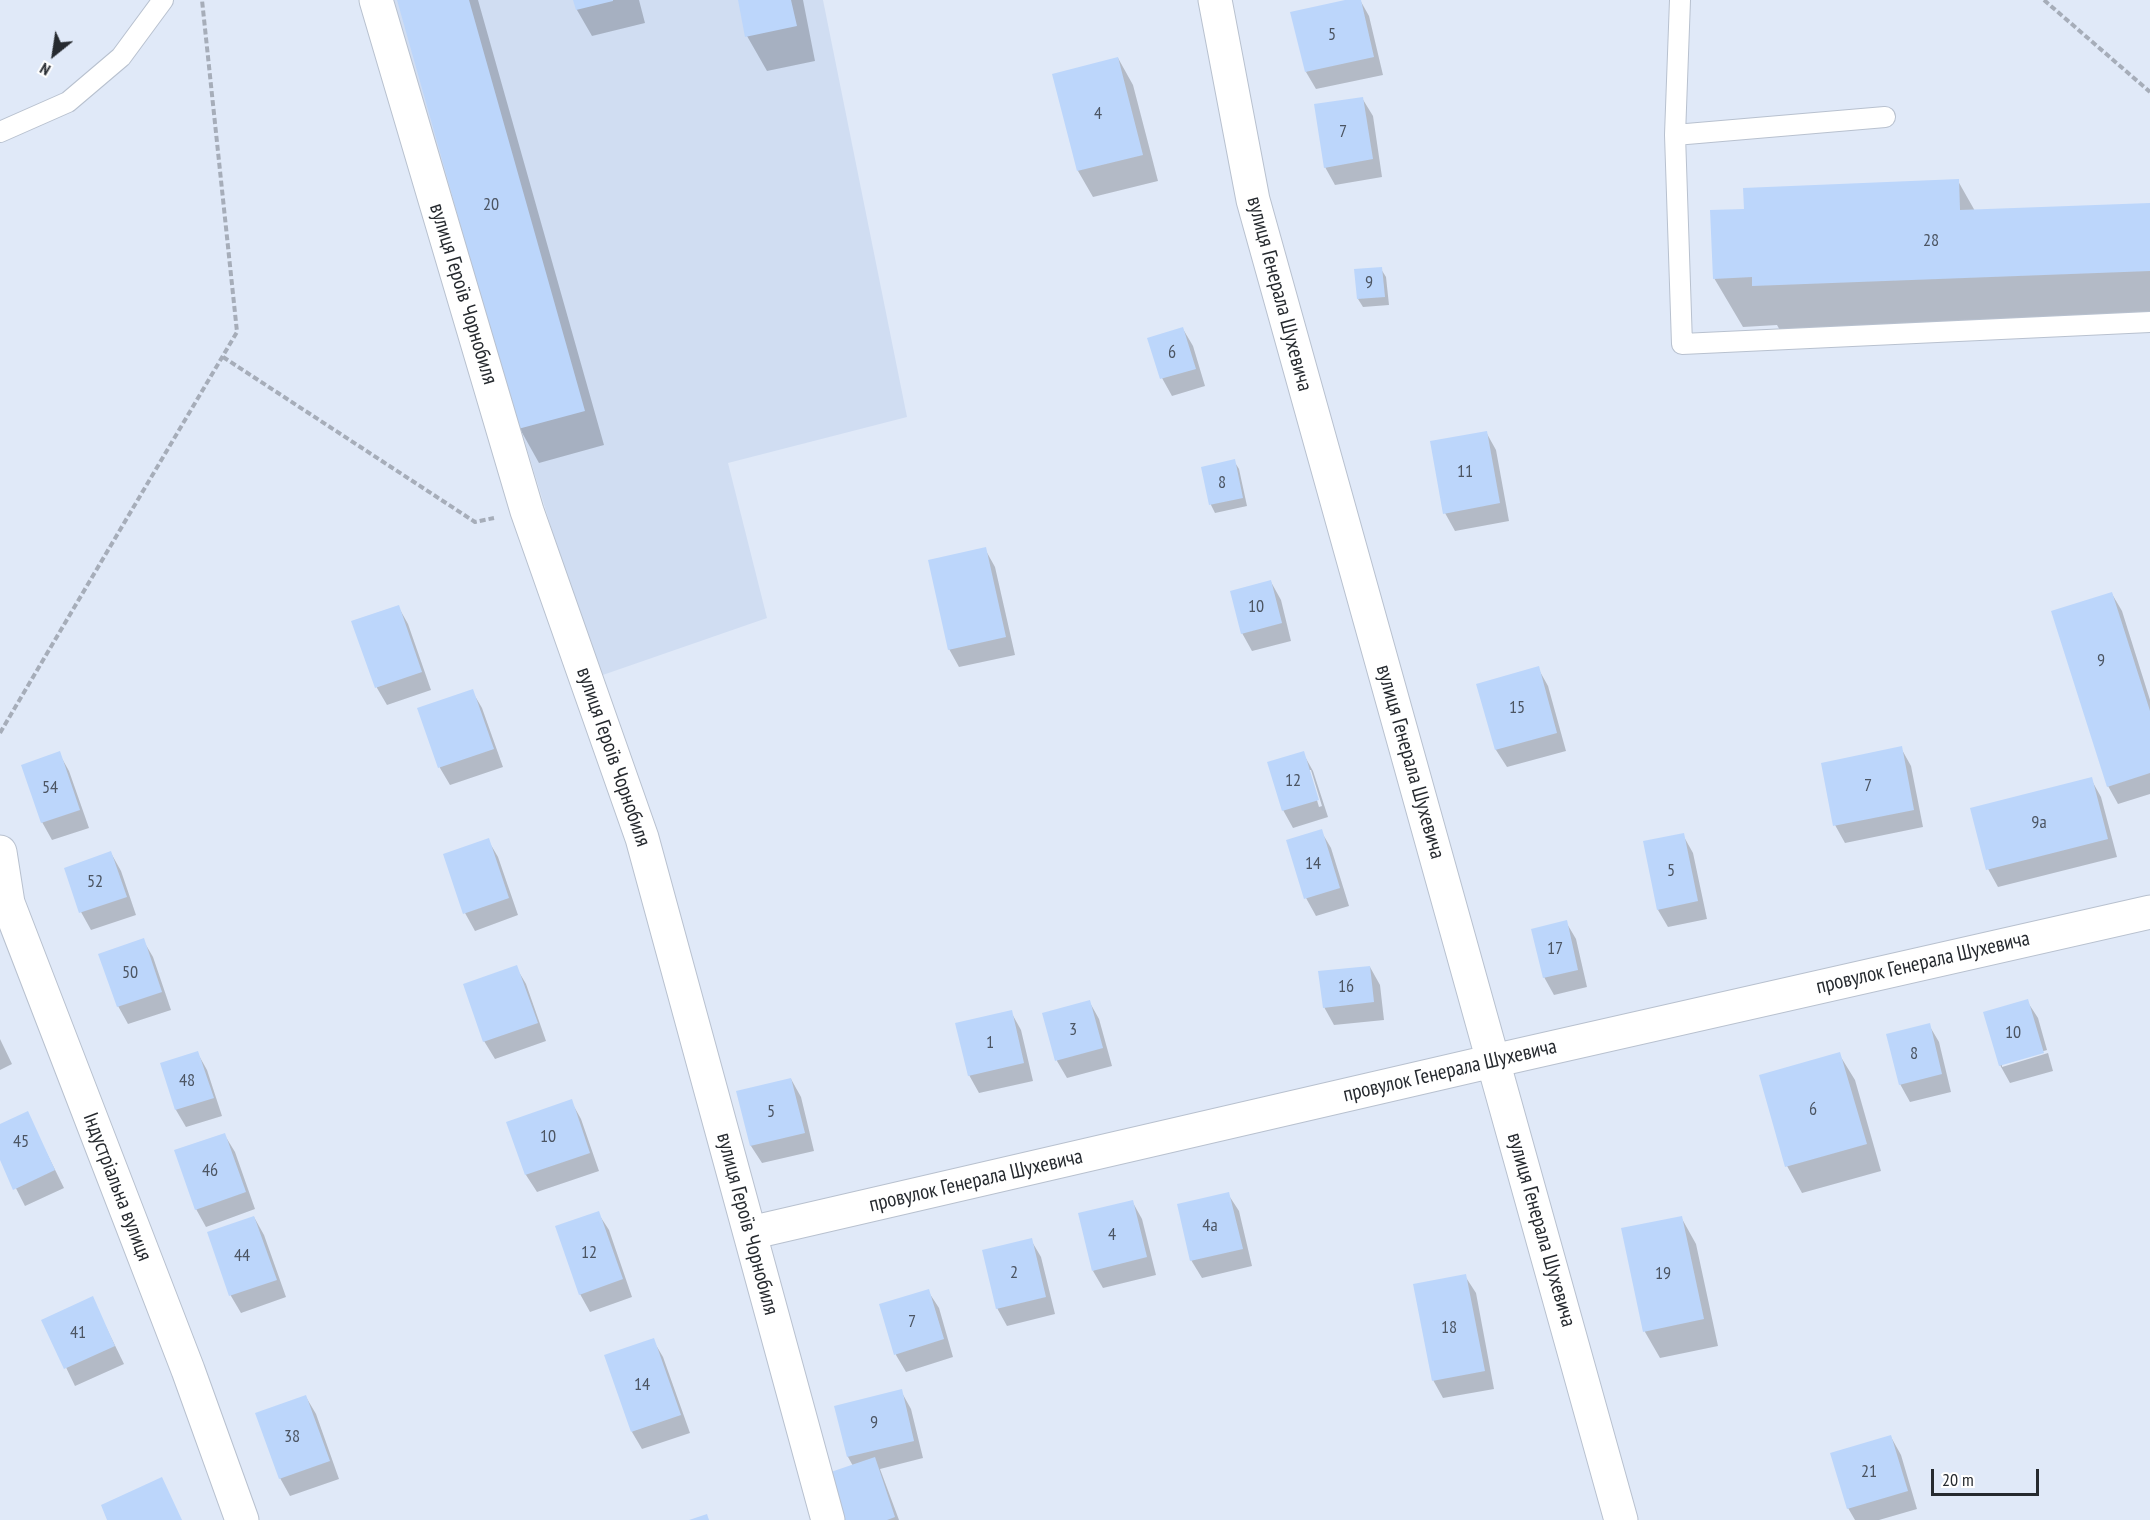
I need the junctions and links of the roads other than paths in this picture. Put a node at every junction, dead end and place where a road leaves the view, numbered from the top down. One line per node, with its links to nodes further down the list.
1 (163, 0): 6 (lane)
2 (376, 0): 12 (street, вулиця Героїв Чорнобиля)
3 (1215, 0): 11 (street, вулиця Генерала Шухевича)
4 (1680, 0): 7 (lane)
5 (1885, 117): 7 (lane)
6 (0, 132)
7 (1676, 135): 8 (lane)
8 (2150, 322)
9 (0, 852): 13 (street, Індустріальна вулиця)
10 (2150, 912): 11 (street, провулок Генерала Шухевича)
11 (1493, 1061): 12 (street, провулок Генерала Шухевича); 15 (street, вулиця Генерала Шухевича)
12 (750, 1233): 14 (street, вулиця Героїв Чорнобиля)
13 (242, 1520)
14 (828, 1520)
15 (1621, 1520)

